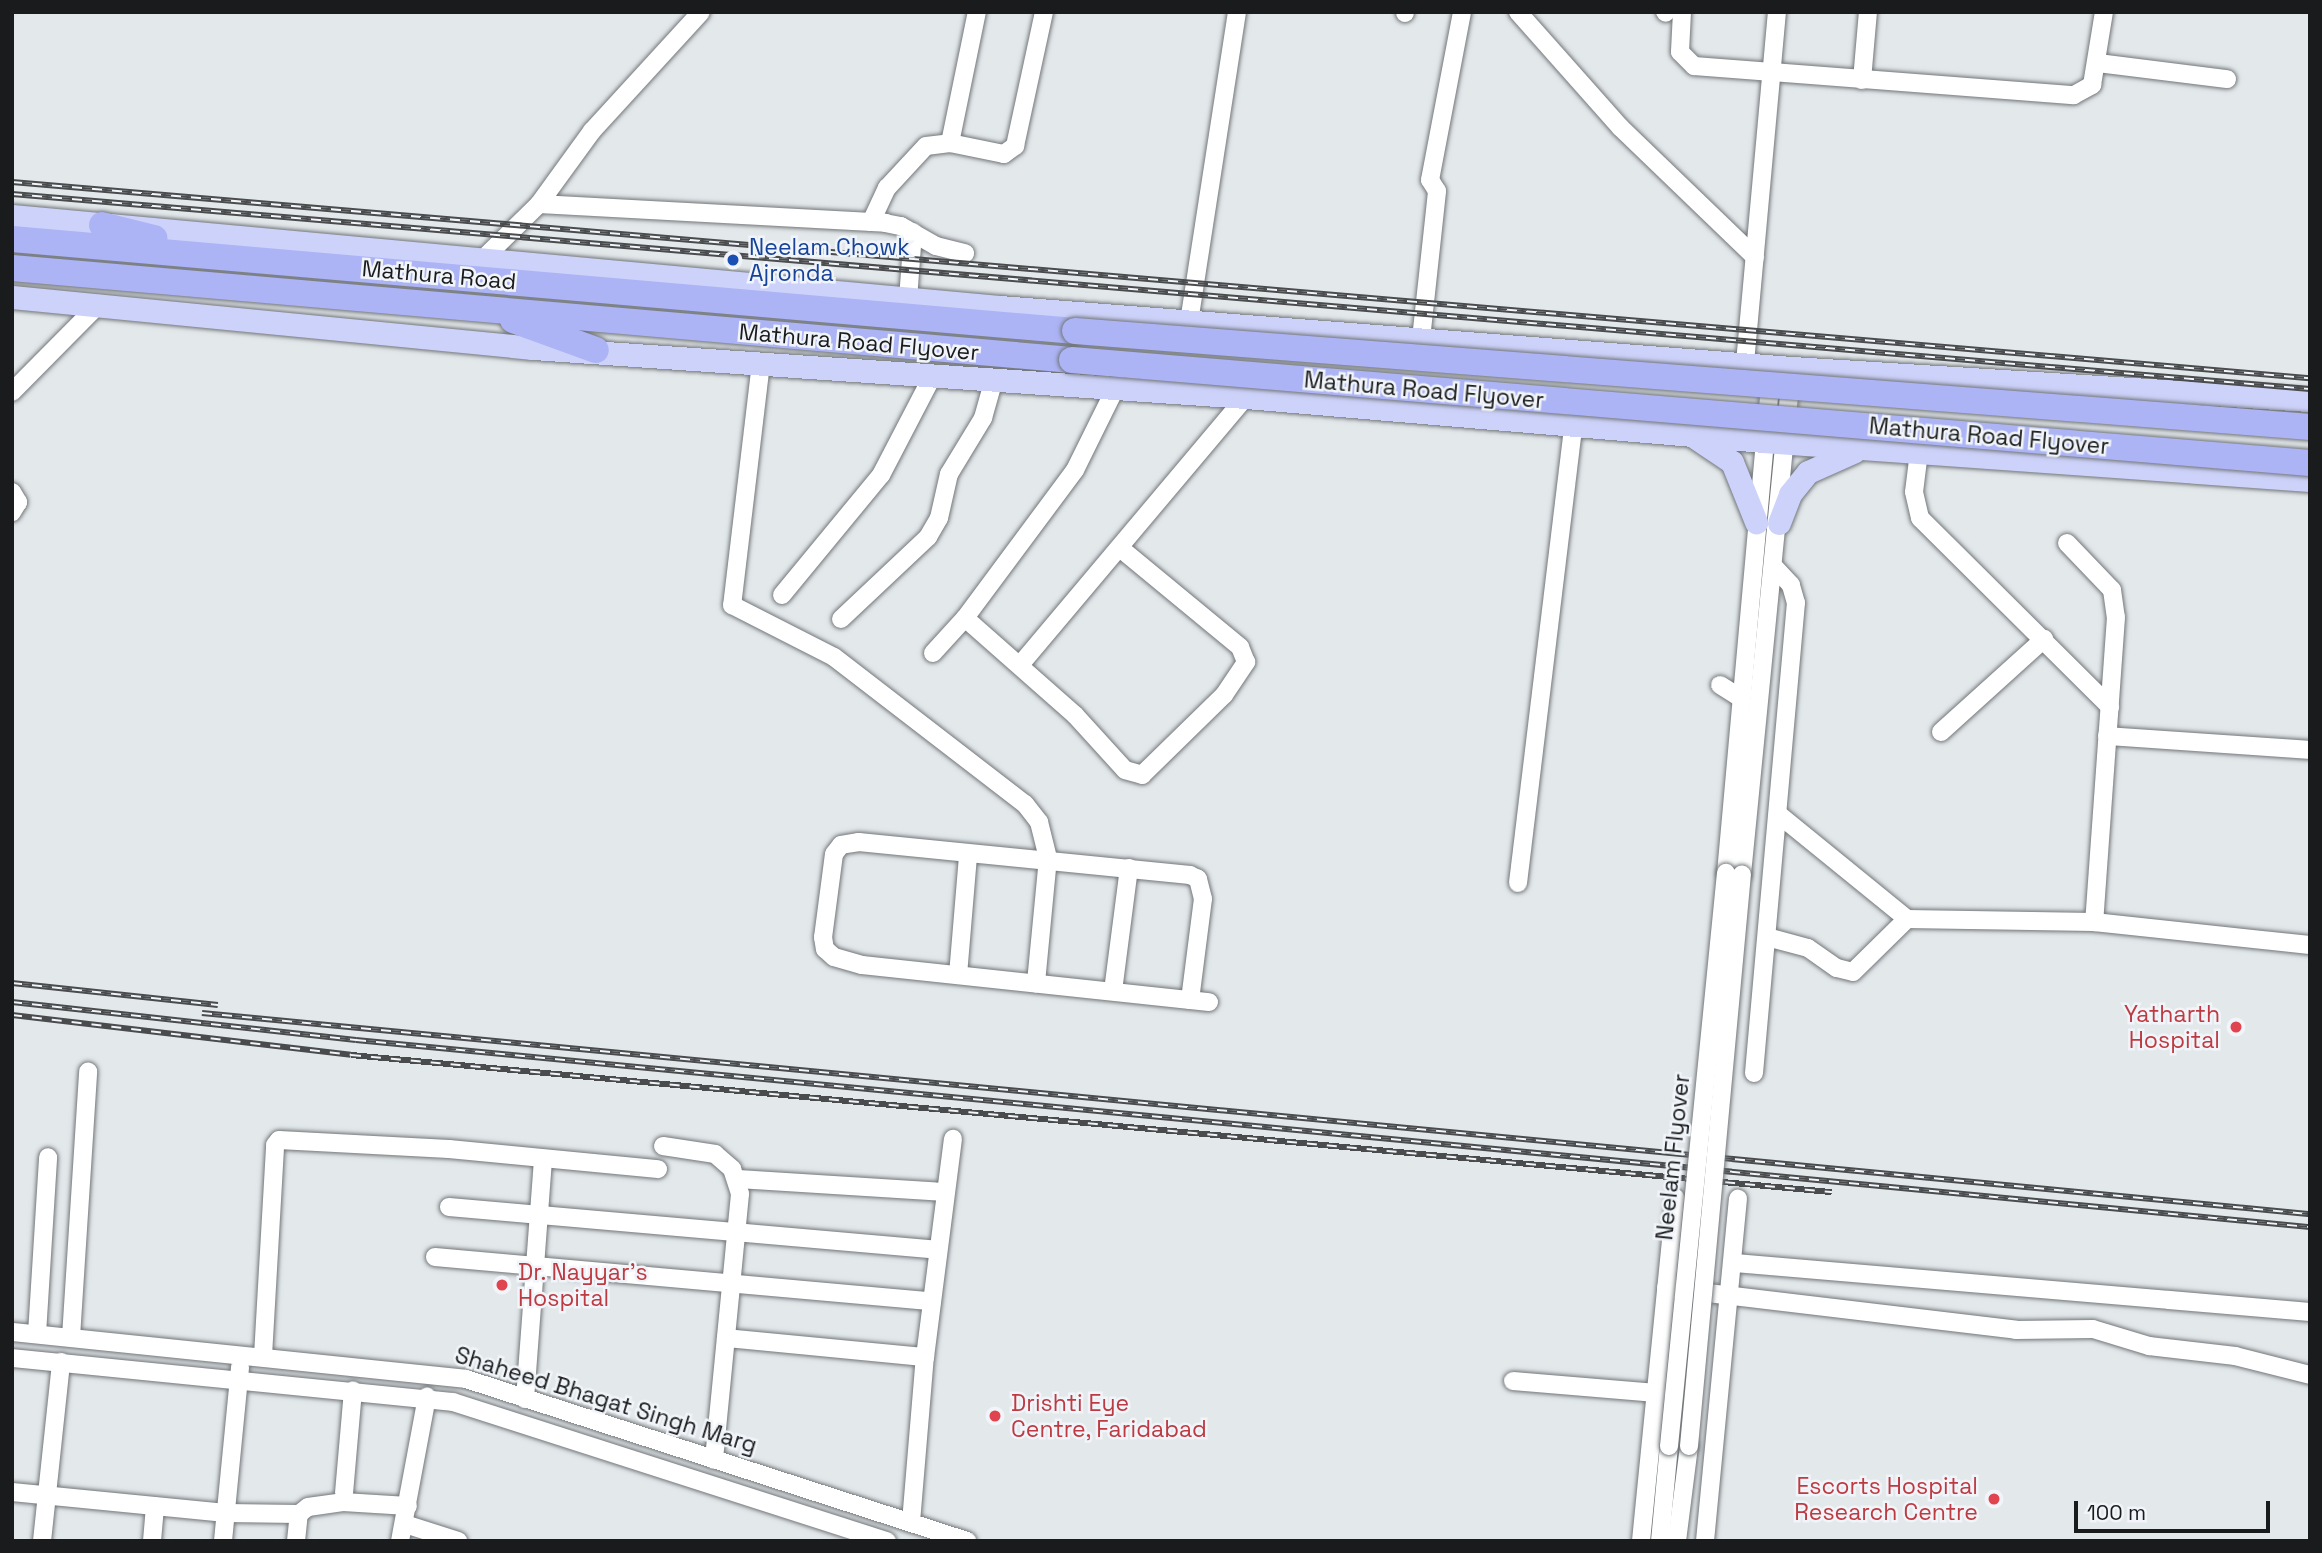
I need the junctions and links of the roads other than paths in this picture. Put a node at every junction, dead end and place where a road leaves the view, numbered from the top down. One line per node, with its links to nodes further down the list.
1 (977, 12): 15 (street)
2 (1044, 12): 15 (street)
3 (1237, 12): 34 (street)
4 (1462, 12): 35 (street)
5 (1682, 12): 12 (street)
6 (1777, 12): 12 (street)
7 (1868, 12): 14 (street)
8 (2104, 12): 11 (street)
9 (1526, 15): 23 (street)
10 (690, 16): 16 (street)
11 (2098, 63): 13 (street); 14 (street)
12 (1771, 72): 14 (street); 23 (street)
13 (2227, 79)
14 (1862, 80)
15 (950, 143): 18 (street)
16 (539, 204): 18 (street); 25 (street)
17 (12, 216): 19 (main road)
18 (871, 222): 20 (street)
19 (102, 225): 24 (highway); 25 (main road)
20 (913, 232): 22 (street); 28 (street)
21 (12, 239): 24 (highway, Mathura Road)
22 (965, 253)
23 (1755, 257): 39 (street)
24 (238, 258): 32 (highway, Mathura Road)
25 (482, 259): 28 (main road)
26 (12, 268): 31 (highway, Mathura Road)
27 (12, 297): 29 (main road)
28 (908, 299): 30 (main road)
29 (99, 304): 36 (main road); 45 (street)
30 (999, 307): 32 (highway); 34 (main road)
31 (489, 309): 33 (highway, Mathura Road); 36 (highway)
32 (865, 312): 49 (highway, Mathura Road Flyover, bridge)
33 (539, 314): 56 (highway, Mathura Road Flyover, bridge)
34 (1189, 322): 35 (main road)
35 (1421, 339): 37 (main road)
36 (596, 350): 38 (main road)
37 (1676, 359): 39 (main road); 50 (main road)
38 (761, 363): 42 (main road); 78 (street)
39 (1745, 363): 40 (main road)
40 (1782, 367): 41 (main road); 51 (street); 52 (street)
41 (1849, 371): 47 (main road); 53 (main road)
42 (933, 375): 43 (main road); 64 (street)
43 (994, 379): 44 (main road); 66 (street)
44 (1116, 387): 46 (main road); 65 (street)
45 (12, 392)
46 (1246, 397): 48 (main road); 62 (street)
47 (2310, 400)
48 (1574, 423): 50 (main road); 81 (street)
49 (2310, 427)
50 (1678, 433): 51 (main road); 60 (main road)
51 (1763, 441): 52 (main road); 60 (street)
52 (1787, 443): 53 (main road); 60 (street)
53 (1842, 446): 54 (main road)
54 (1868, 448): 55 (main road); 60 (main road)
55 (1919, 452): 57 (main road); 67 (street)
56 (2310, 463)
57 (2310, 480)
58 (12, 492): 59 (street)
59 (12, 512)
60 (1767, 522): 63 (street); 71 (street)
61 (2067, 543): 72 (street)
62 (1121, 549): 69 (street); 69 (street)
63 (1774, 567): 76 (street); 80 (street)
64 (782, 595)
65 (965, 618): 68 (street); 69 (street)
66 (841, 619)
67 (2044, 639): 72 (street); 73 (street)
68 (933, 653)
69 (1020, 665)
70 (1720, 685): 71 (street)
71 (1741, 698): 80 (street)
72 (2110, 707): 74 (street)
73 (1941, 732)
74 (2108, 736): 75 (street); 83 (street)
75 (2310, 750)
76 (1778, 814): 82 (street); 84 (street)
77 (968, 855): 78 (street); 86 (street); 86 (street)
78 (1048, 858): 79 (street); 87 (street)
79 (1129, 868): 88 (street); 88 (street)
80 (1734, 874): 145 (street, Neelam Flyover, bridge); 146 (street, Neelam Flyover, bridge)
81 (1518, 883)
82 (1907, 919): 83 (street); 84 (street)
83 (2094, 922): 85 (street)
84 (1767, 937): 90 (street)
85 (2310, 945)
86 (958, 975): 87 (street)
87 (1036, 983): 88 (street)
88 (1113, 991)
89 (88, 1072): 114 (street)
90 (1754, 1073)
91 (953, 1139): 97 (street)
92 (663, 1146): 96 (street)
93 (48, 1157): 113 (street)
94 (543, 1159): 95 (street); 101 (street); 117 (street)
95 (658, 1169)
96 (738, 1179): 97 (street); 102 (street)
97 (945, 1192): 103 (street)
98 (1675, 1198): 108 (street)
99 (1738, 1199): 105 (street)
100 (449, 1207): 101 (street)
101 (539, 1213): 102 (street); 106 (street)
102 (738, 1233): 103 (street); 107 (street)
103 (938, 1250): 110 (street)
104 (435, 1257): 106 (street)
105 (1735, 1263): 109 (street); 111 (street)
106 (533, 1266): 107 (street); 127 (street)
107 (733, 1286): 110 (street); 115 (street)
108 (1666, 1288): 109 (street); 125 (street)
109 (1730, 1296): 121 (street); 147 (street)
110 (932, 1301): 118 (street)
111 (2310, 1312)
112 (12, 1332): 113 (street, Shaheed Bhagat Singh Marg)
113 (37, 1334): 114 (street, Shaheed Bhagat Singh Marg)
114 (71, 1337): 116 (street, Shaheed Bhagat Singh Marg)
115 (726, 1338): 118 (street); 128 (street)
116 (241, 1354): 117 (street, Shaheed Bhagat Singh Marg); 122 (street)
117 (263, 1356): 127 (street, Shaheed Bhagat Singh Marg)
118 (925, 1357): 135 (street)
119 (12, 1358): 120 (street, Shaheed Bhagat Singh Marg)
120 (61, 1362): 122 (street, Shaheed Bhagat Singh Marg); 131 (street)
121 (2310, 1376)
122 (239, 1379): 124 (street, Shaheed Bhagat Singh Marg); 133 (street)
123 (1513, 1381): 125 (street)
124 (353, 1390): 126 (street, Shaheed Bhagat Singh Marg); 130 (street)
125 (1657, 1393): 144 (street)
126 (427, 1397): 136 (street); 143 (street, Shaheed Bhagat Singh Marg)
127 (525, 1399): 128 (street, Shaheed Bhagat Singh Marg)
128 (714, 1460): 135 (street, Shaheed Bhagat Singh Marg)
129 (12, 1492): 131 (street)
130 (344, 1493)
131 (46, 1494): 132 (street); 138 (street)
132 (155, 1506): 133 (street); 139 (street)
133 (226, 1513): 134 (street); 140 (street)
134 (299, 1514): 136 (street); 141 (street)
135 (911, 1522): 137 (street, Shaheed Bhagat Singh Marg)
136 (405, 1523): 142 (street)
137 (956, 1539)
138 (42, 1541)
139 (152, 1541)
140 (223, 1541)
141 (296, 1541)
142 (458, 1541)
143 (887, 1541)
144 (1641, 1541)
145 (1660, 1541)
146 (1677, 1541)
147 (1705, 1541)

